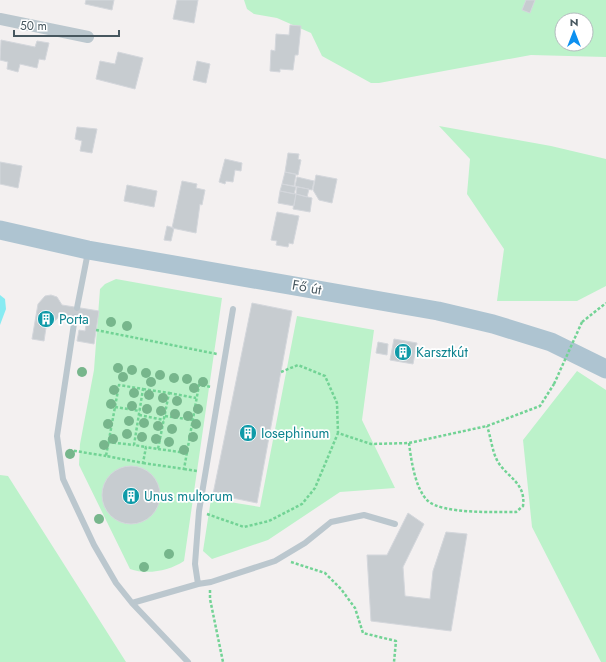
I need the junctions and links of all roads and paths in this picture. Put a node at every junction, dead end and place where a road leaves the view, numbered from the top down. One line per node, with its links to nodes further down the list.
1 (0, 19): 2 (street)
2 (88, 37)
3 (0, 230): 4 (main road, Fő út)
4 (88, 250): 6 (lane); 11 (main road, Fő út)
5 (606, 303): 23 (path, bridge)
6 (77, 308)
7 (234, 309): 10 (lane)
8 (75, 317): 29 (lane)
9 (96, 330): 10 (path)
10 (226, 355): 13 (lane)
11 (606, 369)
12 (281, 372): 24 (path)
13 (220, 388): 16 (path); 34 (lane)
14 (143, 389): 15 (path); 17 (path); 18 (path)
15 (169, 393): 16 (path); 20 (path)
16 (196, 398): 22 (path)
17 (115, 407): 18 (path); 25 (path)
18 (140, 411): 19 (path)
19 (139, 415): 21 (path); 27 (path)
20 (165, 416): 21 (path); 22 (path)
21 (164, 420): 30 (path)
22 (193, 420): 31 (path)
23 (487, 426): 26 (path); 26 (path)
24 (338, 433): 26 (path); 34 (path)
25 (108, 442): 27 (path); 32 (path)
26 (409, 443)
27 (134, 445): 28 (path)
28 (146, 447): 30 (path); 33 (path)
29 (57, 448): 32 (path); 39 (lane)
30 (158, 449): 31 (path)
31 (187, 453): 33 (path)
32 (106, 456): 33 (path)
33 (143, 463)
34 (199, 511): 38 (lane)
35 (395, 524): 36 (lane)
36 (275, 561): 37 (lane); 42 (path)
37 (211, 582): 38 (lane); 41 (path)
38 (198, 584): 39 (lane)
39 (132, 603): 40 (lane)
40 (188, 662)
41 (223, 662)
42 (394, 662)

